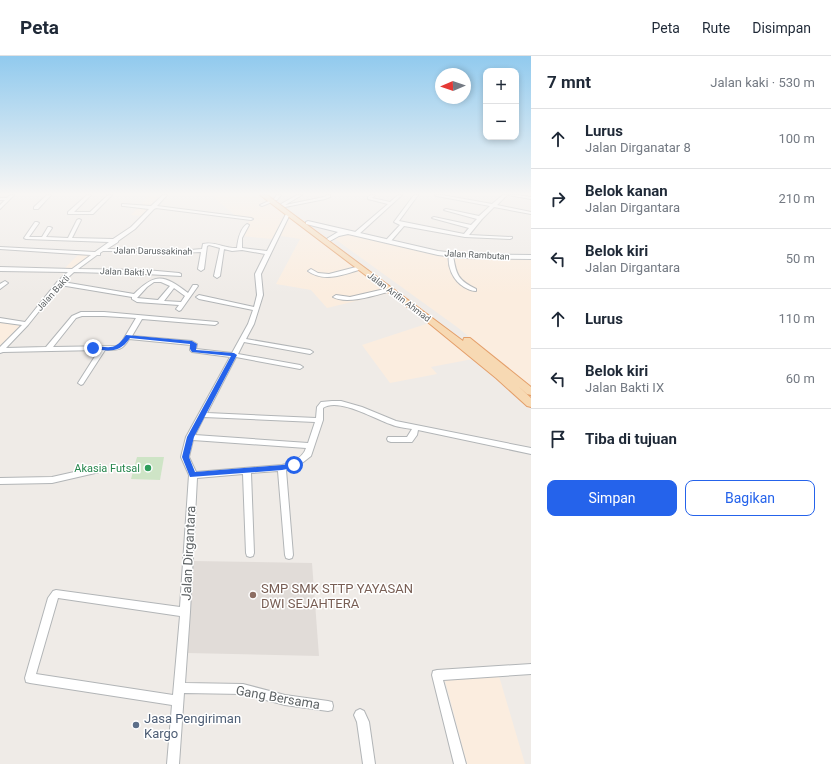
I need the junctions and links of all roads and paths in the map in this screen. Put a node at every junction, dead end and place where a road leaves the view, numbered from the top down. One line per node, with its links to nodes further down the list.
1 (33, 228): 17 (street)
2 (50, 228): 17 (street)
3 (75, 228): 19 (street)
4 (133, 228): 21 (street, Jalan Bakti)
5 (245, 228): 24 (street)
6 (273, 228): 27 (street, Jalan Dirgantara)
7 (311, 228): 31 (main road, Jalan Arifin Ahmad)
8 (315, 228): 18 (main road, Jalan Arifin Ahmad)
9 (332, 228): 14 (main road, Jalan Rambutan)
10 (361, 228): 14 (street)
11 (399, 228): 20 (street)
12 (424, 228): 15 (street)
13 (471, 228): 15 (street)
14 (355, 233): 18 (main road, Jalan Rambutan); 20 (main road, Jalan Rambutan)
15 (465, 236): 16 (street)
16 (510, 238)
17 (43, 239): 19 (street)
18 (330, 239): 50 (main road, Jalan Arifin Ahmad)
19 (69, 240): 21 (street)
20 (389, 240): 29 (main road, Jalan Rambutan)
21 (116, 241): 25 (street, Jalan Bakti)
22 (0, 248): 28 (street)
23 (222, 248): 24 (street, Jalan Darussakinah); 26 (street, Jalan Darussakinah); 37 (street)
24 (241, 249): 27 (street, Jalan Darussakinah)
25 (104, 250): 26 (street, Jalan Darussakinah); 28 (street, Jalan Bakti)
26 (204, 250): 33 (street)
27 (268, 253): 51 (street, Jalan Dirgantara)
28 (98, 254): 34 (street, Jalan Bakti)
29 (451, 255): 30 (main road, Jalan Rambutan); 44 (street)
30 (531, 257)
31 (360, 268): 35 (street); 43 (main road, Jalan Arifin Ahmad)
32 (0, 269): 34 (street, Jalan Bakti V)
33 (201, 269)
34 (73, 271): 36 (street, Jalan Bakti V); 39 (street, Jalan Bakti)
35 (312, 271)
36 (180, 275)
37 (217, 276)
38 (5, 283): 42 (street)
39 (59, 283): 46 (street); 55 (street, Jalan Bakti)
40 (174, 285): 45 (street); 46 (street); 49 (street)
41 (194, 286): 45 (street)
42 (0, 287)
43 (389, 290): 48 (street); 50 (main road, Jalan Arifin Ahmad)
44 (474, 290)
45 (187, 295): 49 (street)
46 (135, 296): 49 (street)
47 (199, 298): 51 (street)
48 (336, 298)
49 (160, 302)
50 (416, 305): 65 (main road, Jalan Arifin Ahmad); 67 (main road, Jalan Arifin Ahmad)
51 (256, 309): 57 (street, Jalan Dirgantara)
52 (140, 317): 54 (street); 56 (street); 59 (street)
53 (0, 320): 55 (street)
54 (215, 323)
55 (26, 324): 60 (street, Jalan Bakti)
56 (128, 337): 58 (street); 62 (street)
57 (242, 340): 61 (street); 62 (street, Jalan Dirgantara)
58 (102, 348): 59 (street); 64 (street)
59 (48, 349): 60 (street)
60 (0, 350)
61 (310, 352)
62 (234, 355): 63 (street); 68 (street, Jalan Dirgantara)
63 (300, 367)
64 (81, 383)
65 (528, 385): 66 (main road, Jalan Arifin Ahmad)
66 (531, 392)
67 (531, 404)
68 (201, 415): 69 (street); 71 (street, Jalan Dirgantara)
69 (319, 420): 70 (street); 73 (street)
70 (416, 427): 72 (street); 74 (street)
71 (190, 437): 73 (street); 78 (street, Jalan Dirgantara)
72 (391, 439)
73 (310, 446): 75 (street)
74 (531, 451)
75 (282, 468): 77 (street); 81 (street)
76 (101, 469): 79 (street)
77 (247, 471): 78 (street); 80 (street)
78 (192, 475): 82 (street, Jalan Dirgantara)
79 (0, 481)
80 (250, 553)
81 (289, 554)
82 (185, 612): 84 (street, Jalan Dirgantara); 85 (street)
83 (531, 669): 90 (street)
84 (179, 688): 85 (street, Jalan Dirgantara); 86 (street, Gang Bersama)
85 (178, 701): 88 (street, Jalan Dirgantara)
86 (328, 706)
87 (360, 714): 89 (street)
88 (173, 764)
89 (369, 764)
90 (460, 764)

